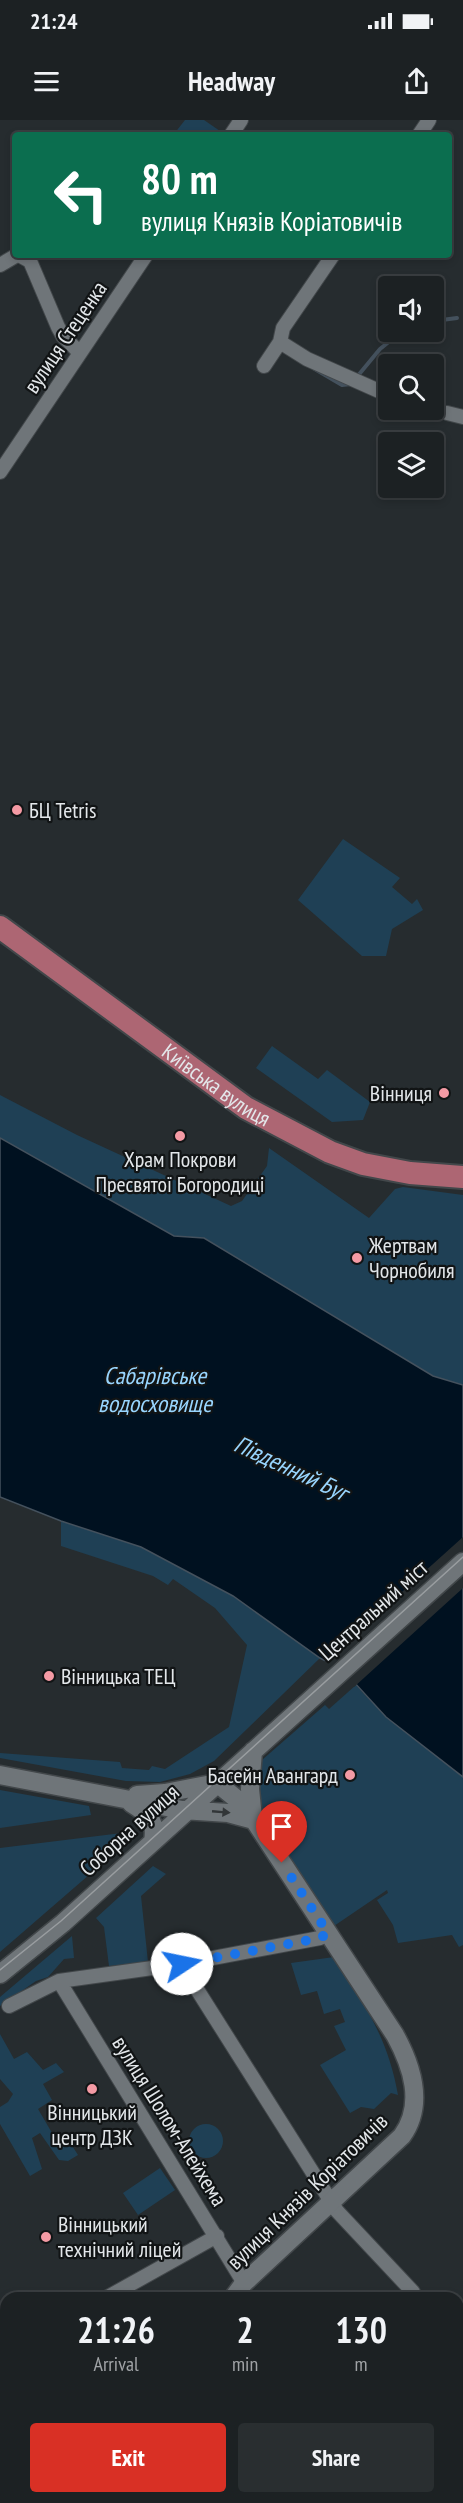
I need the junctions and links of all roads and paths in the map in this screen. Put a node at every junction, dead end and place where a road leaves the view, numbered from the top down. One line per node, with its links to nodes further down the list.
1 (14, 258): 5 (street)
2 (144, 258): 5 (street, вулиця Стеценка)
3 (331, 258): 4 (street)
4 (280, 342): 6 (street); 7 (street)
5 (79, 352): 10 (street, вулиця Стеценка)
6 (264, 366)
7 (378, 391)
8 (447, 413): 9 (street)
9 (463, 417)
10 (0, 472)
11 (0, 927): 12 (main road, Київська вулиця)
12 (463, 1177)
13 (463, 1562): 14 (street, Центральний міст)
14 (315, 1695): 15 (street, Соборна вулиця)
15 (253, 1751): 17 (street, Соборна вулиця); 20 (street)
16 (0, 1775): 18 (street)
17 (217, 1783): 18 (street); 19 (street, Соборна вулиця); 20 (street, вулиця Князів Коріатовичів)
18 (122, 1798): 19 (street); 21 (street)
19 (187, 1810): 20 (street, one-way to 20); 21 (street, Соборна вулиця)
20 (254, 1820): 22 (street, вулиця Князів Коріатовичів)
21 (153, 1841): 24 (street, Соборна вулиця)
22 (328, 1933): 23 (street); 27 (street, вулиця Князів Коріатовичів)
23 (182, 1964): 25 (street); 27 (street)
24 (0, 1974)
25 (59, 1982): 26 (street); 28 (street, вулиця Шолом-Алейхема)
26 (9, 2006)
27 (332, 2202): 29 (street, вулиця Князів Коріатовичів); 31 (street)
28 (217, 2236): 29 (street, вулиця Шолом-Алейхема); 30 (street)
29 (238, 2290)
30 (116, 2292)
31 (413, 2292)

